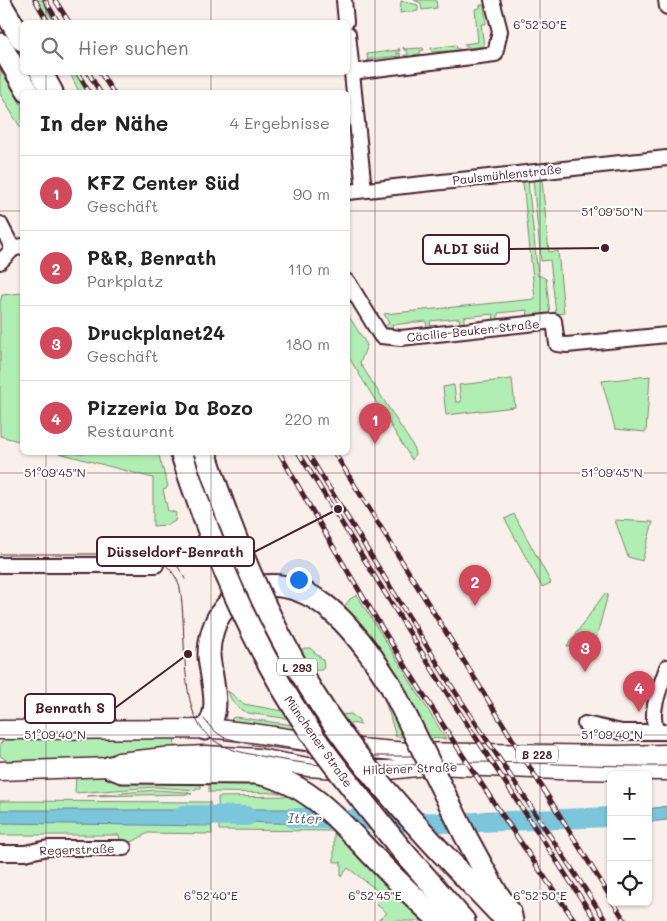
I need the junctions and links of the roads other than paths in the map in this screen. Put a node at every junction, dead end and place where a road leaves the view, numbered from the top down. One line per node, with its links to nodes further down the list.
1 (344, 0): 6 (street)
2 (492, 0): 10 (street)
3 (666, 0): 5 (street)
4 (0, 3): 7 (highway)
5 (667, 6)
6 (346, 20)
7 (20, 37)
8 (0, 44): 12 (highway)
9 (350, 53): 10 (street)
10 (352, 72): 15 (street)
11 (43, 75): 13 (highway)
12 (27, 90)
13 (51, 90)
14 (667, 158): 15 (street, Paulsmühlenstraße)
15 (364, 190): 16 (street, Paulsmühlenstraße)
16 (350, 192)
17 (0, 224): 18 (street)
18 (18, 247): 19 (street)
19 (0, 262)
20 (350, 285): 21 (street, Cäcilie-Beuken-Straße)
21 (667, 335)
22 (182, 455): 40 (highway, Münchener Straße / L 293, bridge)
23 (205, 455): 41 (highway, Münchener Straße / L 293, bridge)
24 (0, 565): 25 (street)
25 (156, 565)
26 (667, 666): 31 (street)
27 (585, 724): 31 (street)
28 (205, 729): 29 (main road, Hildener Straße); 32 (main road, Hildener Straße / B 228); 42 (highway, bridge)
29 (180, 730): 30 (main road, Hildener Straße); 33 (main road)
30 (4, 731)
31 (662, 732)
32 (667, 754)
33 (174, 756): 34 (main road, Hildener Straße); 36 (main road, Hildener Straße / B 228)
34 (110, 767): 35 (main road, Hildener Straße); 39 (highway)
35 (2, 769)
36 (667, 771)
37 (124, 848): 38 (street, Regerstraße)
38 (0, 853)
39 (440, 921)
40 (464, 921)
41 (507, 921)
42 (512, 921)

